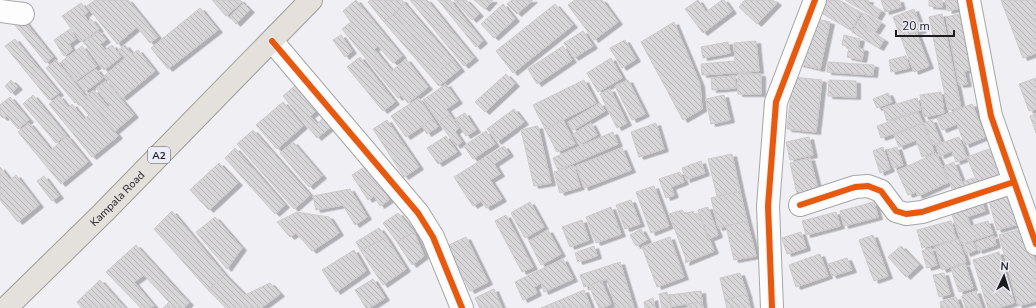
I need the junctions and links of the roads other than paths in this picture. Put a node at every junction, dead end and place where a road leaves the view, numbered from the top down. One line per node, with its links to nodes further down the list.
1 (311, 0): 6 (main road, Kampala Road / A2)
2 (815, 0): 12 (street)
3 (969, 0): 7 (street)
4 (0, 11): 5 (street)
5 (22, 14)
6 (272, 40): 10 (main road, Kampala Road / A2); 11 (street)
7 (1014, 182): 8 (street); 9 (street)
8 (800, 205)
9 (1036, 244)
10 (6, 308)
11 (462, 308)
12 (772, 308)

